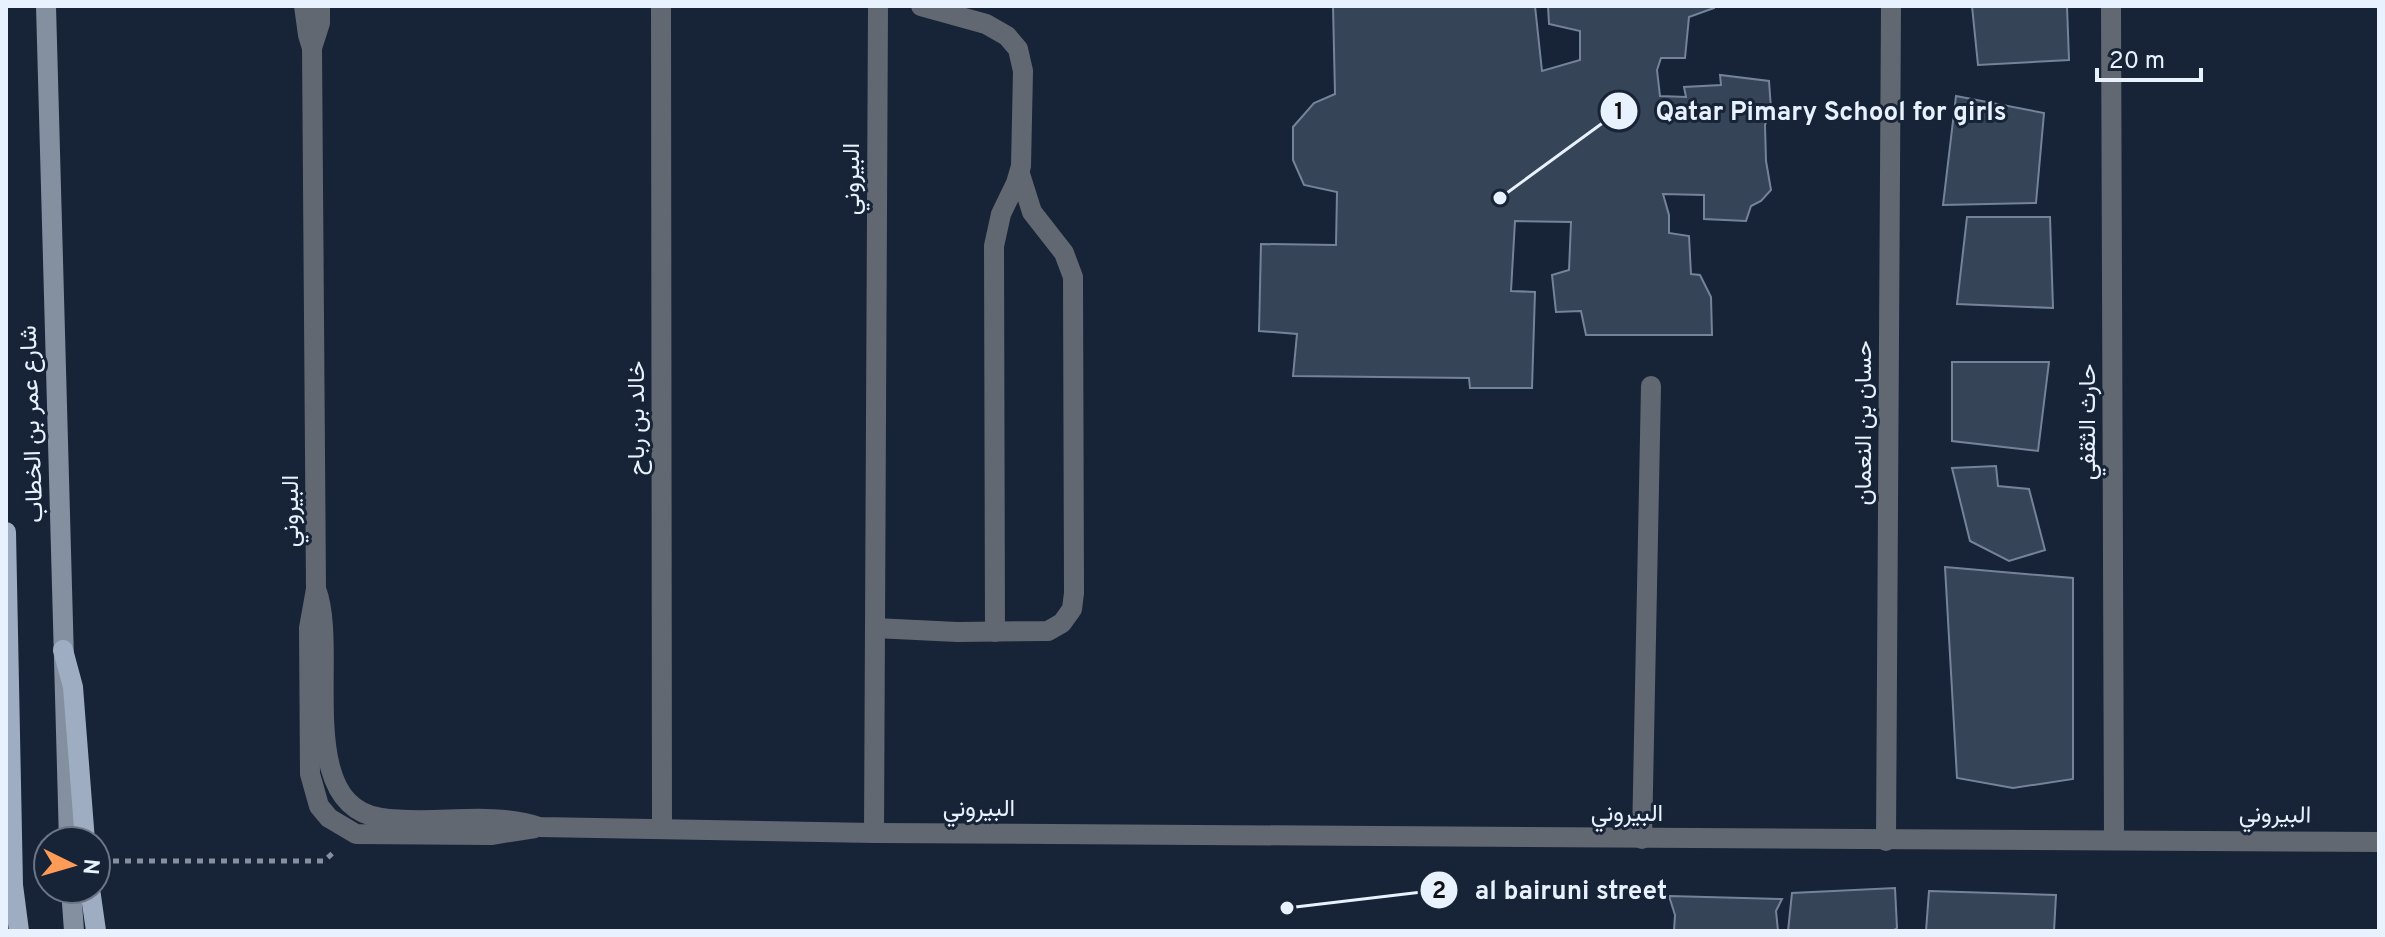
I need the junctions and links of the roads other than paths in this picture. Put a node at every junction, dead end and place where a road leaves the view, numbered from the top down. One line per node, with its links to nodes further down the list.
1 (46, 6): 16 (main road, شارع عمر بن الخطاب)
2 (304, 6): 9 (street, البيروني)
3 (320, 6): 9 (street, البيروني)
4 (661, 6): 20 (street, خالد بن رباح)
5 (878, 6): 14 (street, البيروني)
6 (921, 6): 10 (street)
7 (1891, 6): 24 (street, حسان بن النعمان)
8 (2111, 6): 23 (street, حارث الثقفي)
9 (312, 48): 13 (street, البيروني)
10 (1020, 174): 15 (street); 15 (street)
11 (1651, 386): 22 (street)
12 (6, 532): 28 (main road)
13 (316, 589): 19 (street, البيروني); 19 (street, البيروني)
14 (875, 628): 15 (street); 21 (street, البيروني)
15 (995, 632)
16 (63, 650): 17 (main road, شارع عمر بن الخطاب); 18 (main road)
17 (68, 825)
18 (84, 825)
19 (539, 827): 20 (street, البيروني)
20 (662, 829): 21 (street, البيروني)
21 (874, 833): 22 (street, البيروني)
22 (1642, 839): 24 (street, البيروني)
23 (2114, 839): 24 (street, البيروني); 25 (street, البيروني)
24 (1886, 841)
25 (2379, 842)
26 (72, 905): 29 (main road)
27 (92, 905): 30 (main road)
28 (19, 931)
29 (74, 931)
30 (96, 931)

